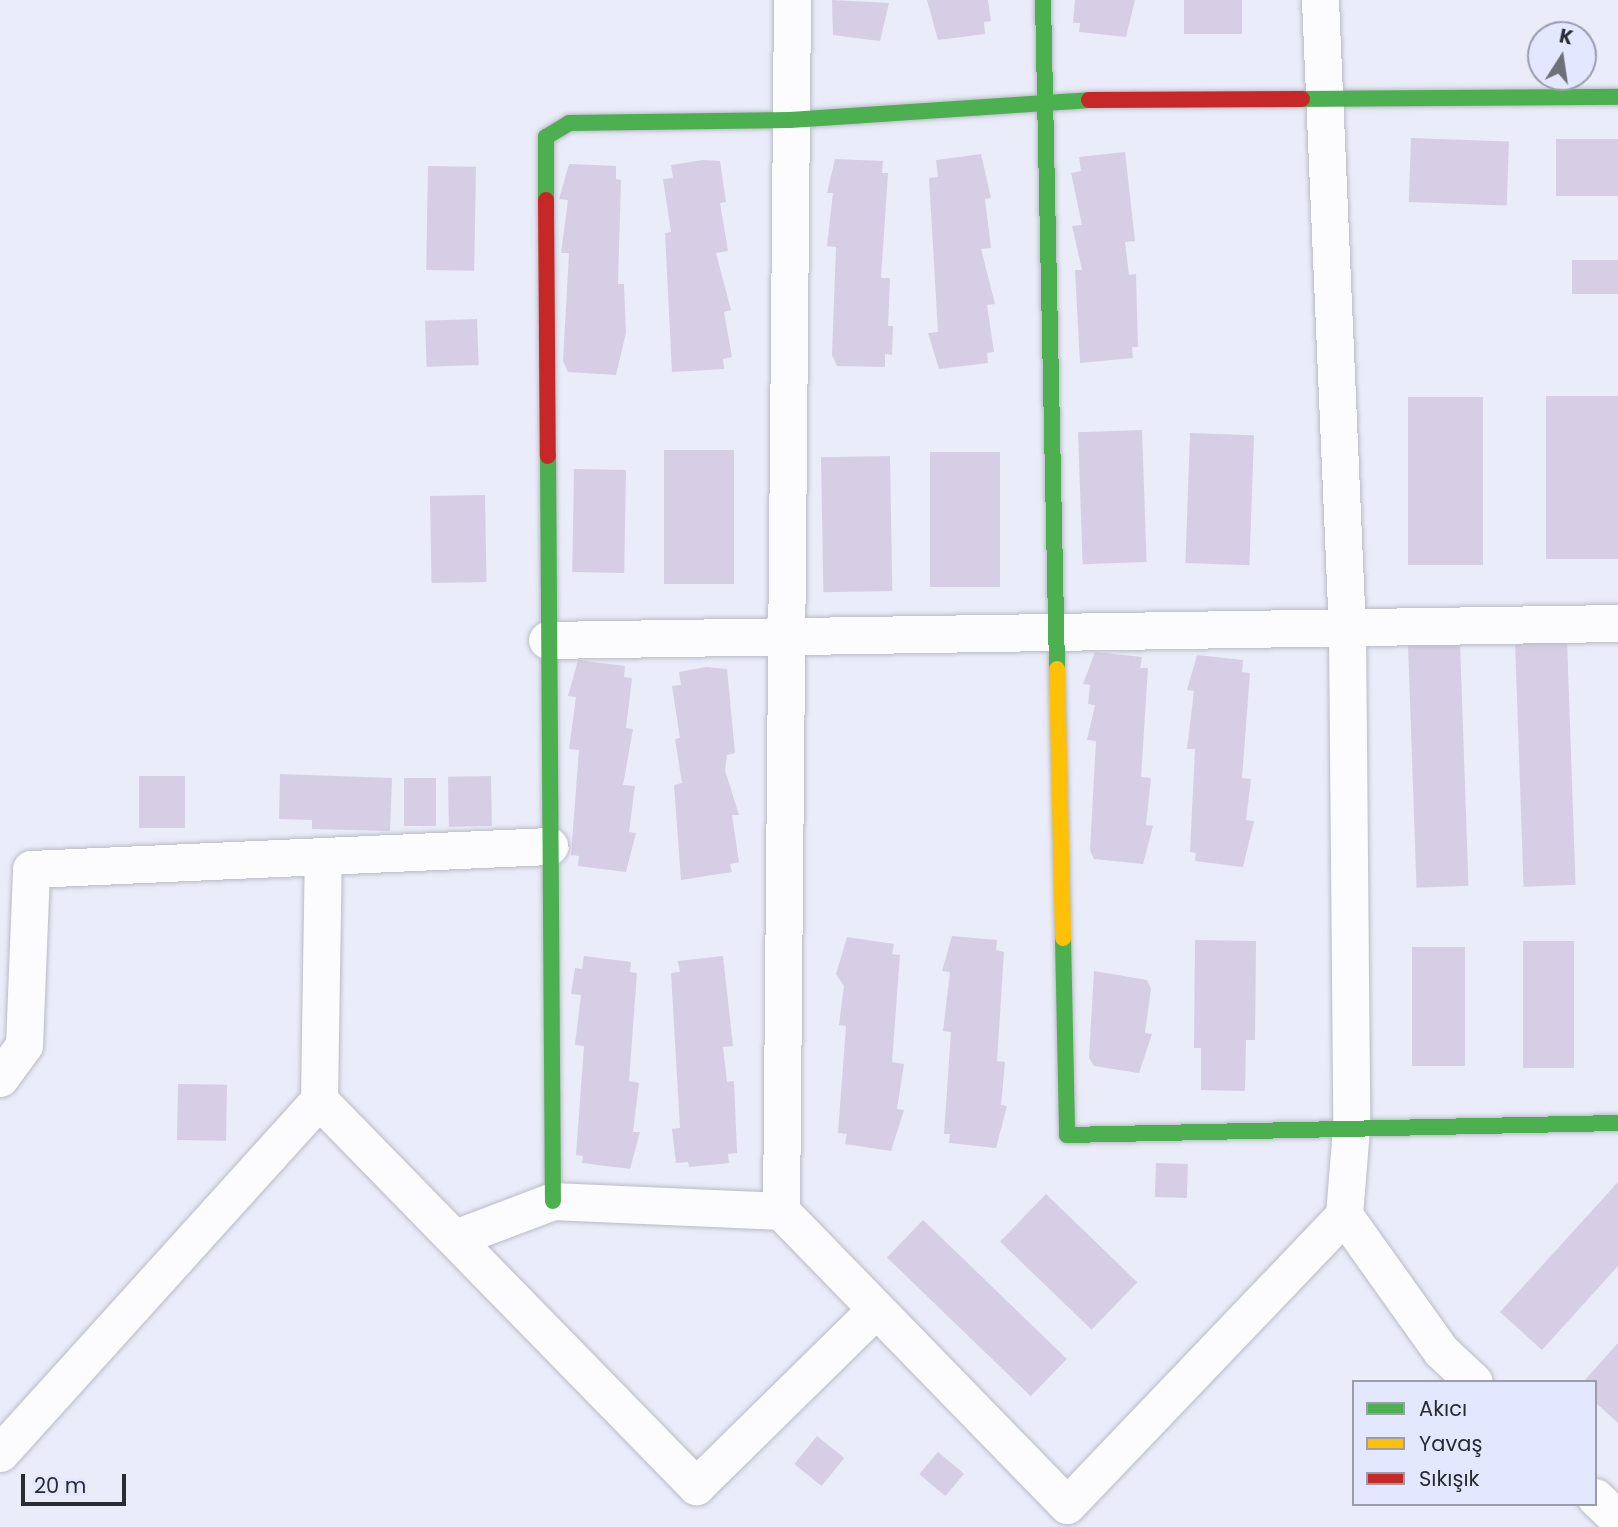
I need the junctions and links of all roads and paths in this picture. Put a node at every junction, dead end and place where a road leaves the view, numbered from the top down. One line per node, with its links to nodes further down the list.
1 (792, 0): 7 (street)
2 (1043, 0): 6 (street)
3 (1320, 0): 4 (street)
4 (1324, 94): 5 (street); 6 (street); 9 (street)
5 (1618, 97)
6 (1045, 100): 7 (street); 10 (street)
7 (790, 120): 11 (street); 12 (street)
8 (1618, 623): 9 (street)
9 (1348, 630): 10 (street); 18 (street)
10 (1056, 635): 11 (street); 18 (street)
11 (786, 637): 12 (street); 20 (street)
12 (547, 640): 13 (street)
13 (549, 846): 14 (street); 19 (street)
14 (323, 856): 15 (street); 16 (street)
15 (0, 1078)
16 (319, 1100): 22 (street); 25 (street)
17 (1618, 1123): 18 (street)
18 (1351, 1128): 21 (street)
19 (553, 1201): 20 (street); 22 (street)
20 (781, 1211): 23 (street)
21 (1344, 1215): 24 (street); 26 (street)
22 (455, 1238): 23 (street)
23 (873, 1312): 26 (street)
24 (1472, 1380)
25 (0, 1453)
26 (1056, 1516)

